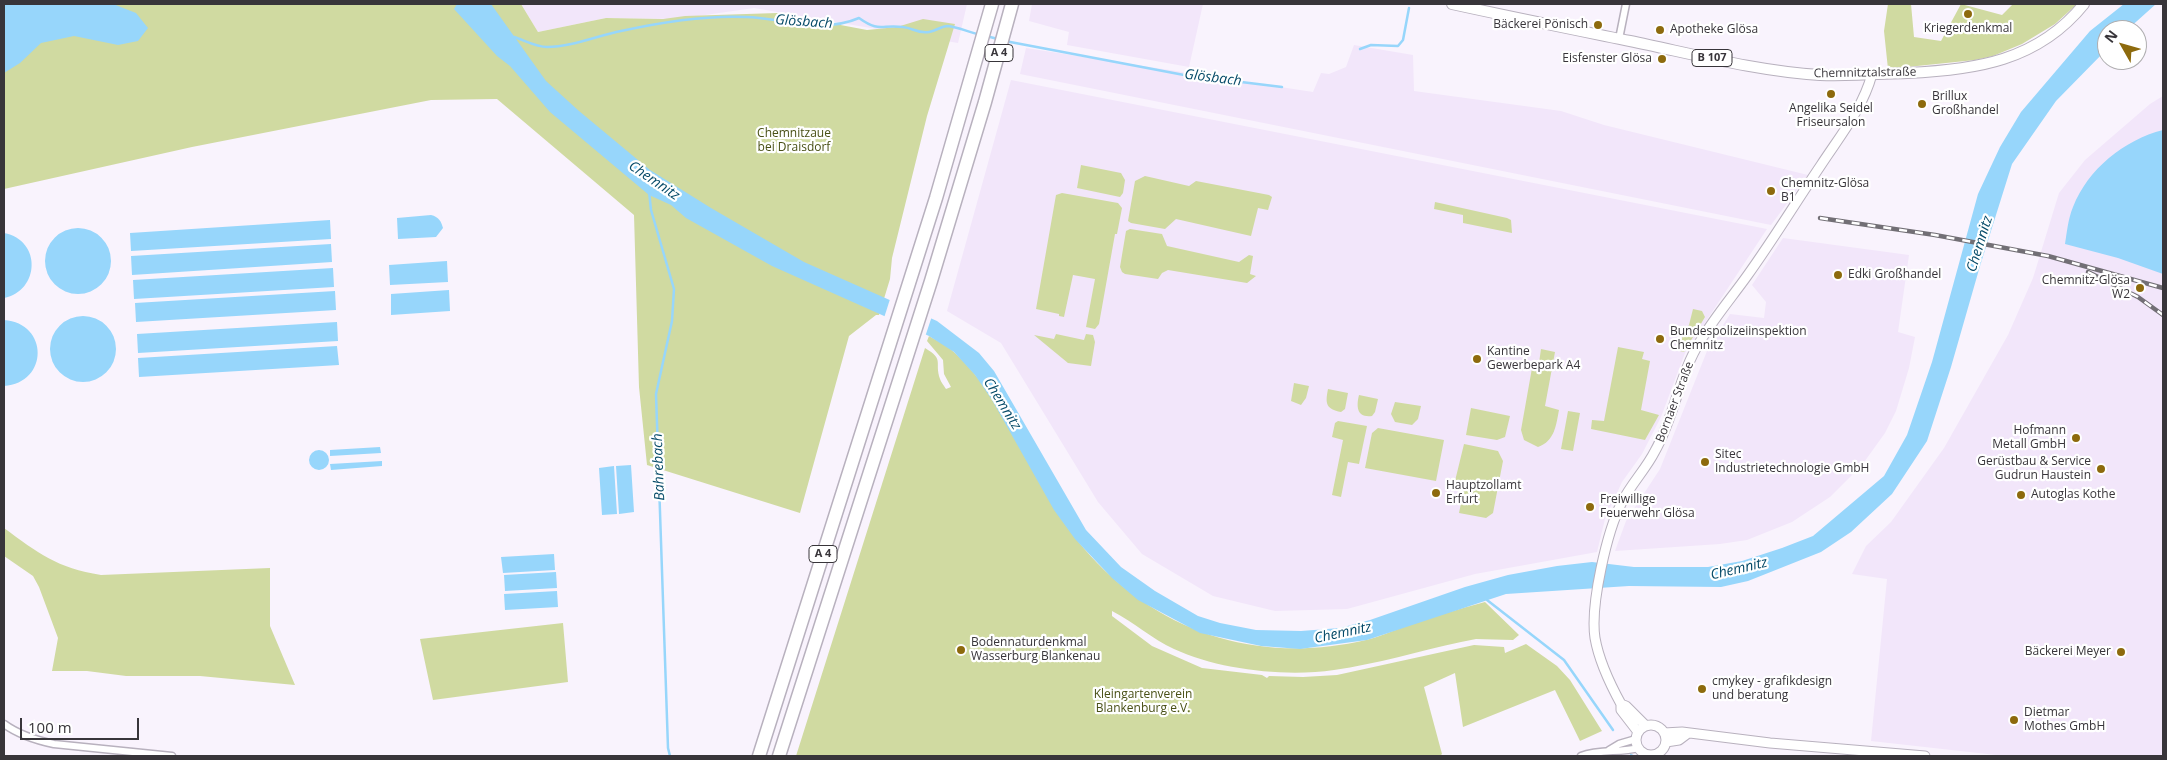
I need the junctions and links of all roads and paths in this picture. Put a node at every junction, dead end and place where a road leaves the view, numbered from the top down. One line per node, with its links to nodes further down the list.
1 (992, 4): 14 (highway, A 4)
2 (1012, 4): 15 (highway, A 4)
3 (1452, 4): 6 (main road, Chemnitztalstraße / B 107)
4 (1626, 4): 6 (street)
5 (2084, 4): 7 (main road, Chemnitztalstraße / B 107)
6 (1619, 39): 7 (main road, Chemnitztalstraße / B 107)
7 (1872, 74): 9 (main road, Bornaer Straße)
8 (4, 724): 13 (street)
9 (1640, 732): 10 (main road); 11 (main road); 12 (street)
10 (1639, 748): 11 (main road); 12 (street)
11 (1663, 748): 17 (main road)
12 (1609, 750): 16 (street)
13 (172, 756)
14 (759, 756)
15 (779, 756)
16 (1581, 756)
17 (1925, 756)

